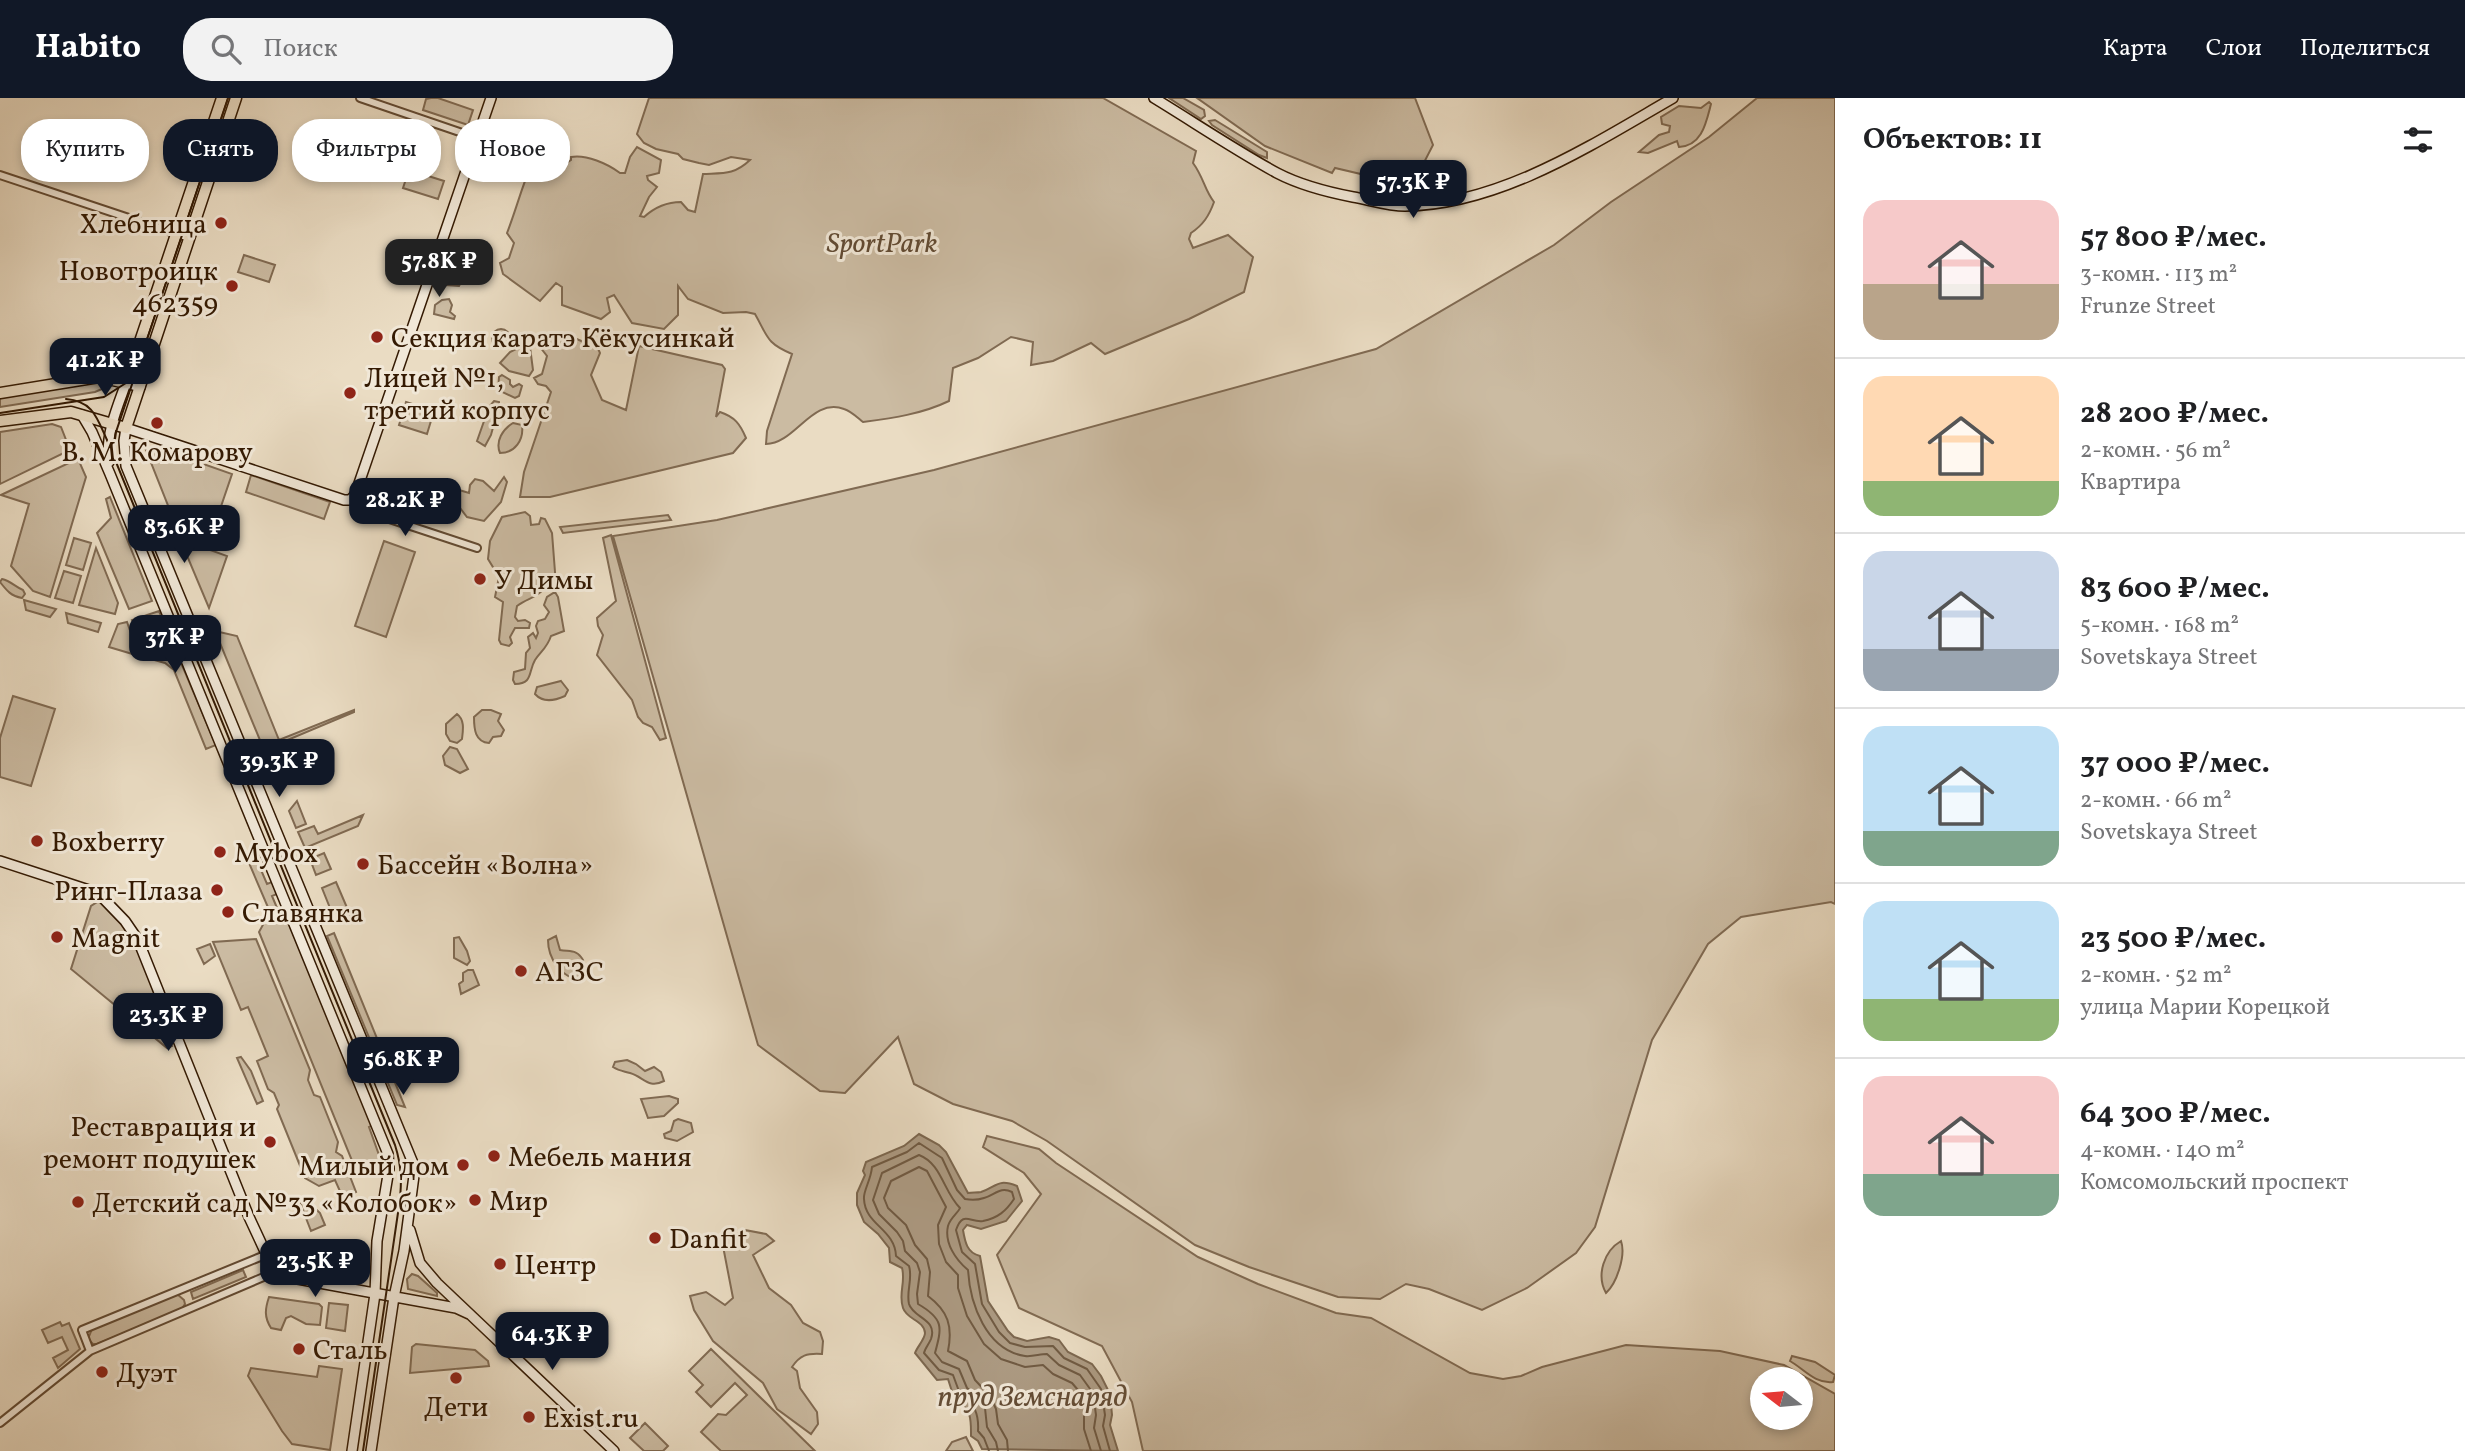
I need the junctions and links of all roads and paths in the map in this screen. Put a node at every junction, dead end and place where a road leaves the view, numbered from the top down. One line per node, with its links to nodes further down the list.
1 (222, 98): 11 (main road)
2 (236, 98): 12 (main road)
3 (360, 98): 8 (street)
4 (491, 98): 7 (main road)
5 (1154, 98): 6 (main road)
6 (1673, 98)
7 (484, 119)
8 (455, 130)
9 (0, 175): 11 (street)
10 (462, 182): 21 (main road)
11 (176, 234): 12 (street); 13 (main road)
12 (189, 238): 14 (main road)
13 (126, 383): 14 (main road); 15 (main road); 18 (main road)
14 (139, 387): 19 (main road)
15 (0, 393)
16 (82, 415): 17 (main road); 18 (main road); 20 (main road)
17 (0, 421)
18 (112, 423): 19 (main road); 20 (main road)
19 (126, 428): 21 (main road); 24 (main road)
20 (110, 474): 27 (main road)
21 (352, 498): 22 (street)
22 (477, 548)
23 (0, 861): 25 (main road)
24 (409, 1221): 28 (main road); 29 (main road)
25 (265, 1255): 26 (main road); 30 (street)
26 (273, 1273): 27 (main road); 30 (street)
27 (375, 1294): 28 (main road); 32 (main road)
28 (394, 1297): 29 (main road); 33 (main road)
29 (469, 1314): 34 (main road)
30 (90, 1351): 31 (street)
31 (0, 1423)
32 (352, 1451)
33 (371, 1451)
34 (614, 1451)

